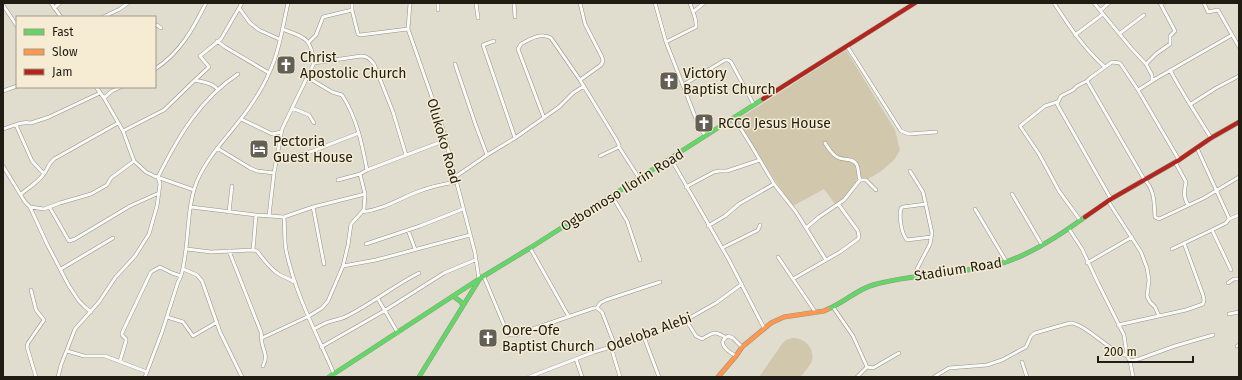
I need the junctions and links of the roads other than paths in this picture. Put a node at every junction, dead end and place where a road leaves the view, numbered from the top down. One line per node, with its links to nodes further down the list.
1 (51, 3): 23 (street)
2 (60, 3): 23 (street)
3 (128, 3): 32 (street)
4 (206, 3): 54 (street)
5 (242, 3): 24 (street)
6 (288, 3): 38 (street)
7 (352, 3): 25 (street)
8 (410, 3): 39 (street, Olukoko Road)
9 (438, 3): 26 (street)
10 (476, 3): 34 (street)
11 (514, 3): 33 (street)
12 (580, 3): 63 (street)
13 (655, 3): 47 (street)
14 (690, 3): 28 (street)
15 (704, 3): 28 (street)
16 (915, 3): 48 (main road, Ogbomoso Ilorin Road)
17 (1054, 3): 41 (street)
18 (1094, 3): 27 (street)
19 (1108, 3): 27 (street)
20 (1204, 3): 42 (street)
21 (1162, 4): 52 (street)
22 (3, 5): 35 (street)
23 (54, 8): 31 (street)
24 (239, 8): 43 (street); 44 (street)
25 (352, 10): 39 (street); 46 (street)
26 (438, 10)
27 (1101, 10): 29 (street)
28 (693, 12): 47 (street)
29 (1103, 14): 40 (street); 41 (street)
30 (1144, 15): 40 (street)
31 (60, 16)
32 (105, 16)
33 (515, 17)
34 (478, 18)
35 (16, 24)
36 (156, 26): 37 (street)
37 (161, 28)
38 (282, 29): 43 (street); 46 (street)
39 (408, 29): 96 (street, Olukoko Road)
40 (1119, 34): 52 (street)
41 (1075, 35): 53 (street)
42 (1232, 35): 49 (street); 55 (street)
43 (279, 39): 56 (street)
44 (217, 41): 56 (street); 62 (street)
45 (494, 41): 94 (street)
46 (309, 42): 50 (street)
47 (666, 42): 66 (street)
48 (847, 46): 79 (main road, Ogbomoso Ilorin Road); 91 (street)
49 (1239, 47)
50 (314, 63): 60 (street); 102 (street)
51 (455, 64): 103 (street)
52 (1146, 64): 58 (street)
53 (1105, 67): 65 (street); 73 (street)
54 (156, 68)
55 (1170, 70): 61 (street); 78 (street)
56 (270, 73): 82 (street)
57 (238, 74): 72 (street)
58 (1152, 75): 61 (street); 64 (street)
59 (1239, 76): 78 (street)
60 (307, 77): 80 (street); 92 (street)
61 (1157, 78): 64 (street)
62 (195, 80): 72 (street); 89 (street)
63 (580, 80): 68 (street); 81 (street)
64 (1152, 80): 73 (street)
65 (1087, 81): 77 (street); 119 (street)
66 (682, 85): 79 (street); 93 (street)
67 (16, 86): 71 (street)
68 (584, 86): 81 (street); 99 (street)
69 (97, 88): 74 (street)
70 (119, 88): 76 (street)
71 (3, 90): 75 (street)
72 (218, 90): 115 (street)
73 (1138, 90): 108 (street)
74 (100, 93): 76 (street); 87 (street)
75 (3, 95)
76 (104, 98): 85 (street)
77 (1057, 102): 134 (street); 151 (street)
78 (1190, 104): 95 (street)
79 (754, 106): 83 (main road, Ogbomoso Ilorin Road)
80 (292, 108): 86 (street); 90 (street)
81 (544, 118): 94 (street)
82 (241, 119): 90 (street); 98 (street)
83 (732, 120): 93 (main road, Ogbomoso Ilorin Road); 106 (street)
84 (1239, 122): 95 (main road, Stadium Road)
85 (118, 123): 89 (street); 113 (street)
86 (314, 123)
87 (16, 125): 88 (street); 113 (street)
88 (3, 129)
89 (123, 131): 107 (street)
90 (282, 132): 101 (street)
91 (936, 132)
92 (359, 133): 101 (street); 110 (street)
93 (706, 136): 105 (main road, Ogbomoso Ilorin Road)
94 (515, 138): 103 (street)
95 (1211, 138): 100 (main road, Stadium Road)
96 (446, 140): 102 (street); 116 (street, Olukoko Road)
97 (825, 143): 121 (street)
98 (217, 148): 112 (street); 126 (street)
99 (619, 148): 104 (street); 118 (street)
100 (1197, 148): 108 (main road, Stadium Road); 128 (street)
101 (277, 154): 112 (street)
102 (406, 155): 110 (street)
103 (487, 155): 116 (street)
104 (600, 156)
105 (671, 159): 118 (main road, Ogbomoso Ilorin Road); 125 (street)
106 (760, 160): 123 (street); 125 (street)
107 (134, 161): 115 (street); 141 (street)
108 (1177, 161): 119 (main road, Stadium Road); 137 (street)
109 (3, 166): 130 (street)
110 (367, 170): 114 (street)
111 (910, 171): 136 (street)
112 (274, 173): 148 (street)
113 (44, 174): 130 (street)
114 (360, 174): 120 (street); 131 (street)
115 (158, 177): 126 (street); 129 (street)
116 (455, 177): 122 (street, Olukoko Road)
117 (1239, 177): 128 (street)
118 (640, 179): 133 (main road, Ogbomoso Ilorin Road)
119 (1144, 179): 134 (main road, Stadium Road); 137 (street)
120 (338, 180)
121 (860, 180): 127 (street); 135 (street)
122 (456, 182): 142 (street, Olukoko Road); 145 (street)
123 (774, 184): 153 (street); 154 (street)
124 (232, 186): 144 (street)
125 (686, 187): 153 (street)
126 (194, 190): 139 (street)
127 (876, 190)
128 (1216, 190): 137 (street); 150 (street)
129 (159, 193): 141 (street); 200 (street)
130 (20, 194): 138 (street)
131 (365, 194): 140 (street); 145 (street)
132 (1012, 194): 164 (street)
133 (612, 196): 165 (main road, Ogbomoso Ilorin Road); 174 (street)
134 (1110, 200): 151 (main road, Stadium Road); 160 (street)
135 (839, 204): 154 (street); 175 (street)
136 (926, 204): 159 (street); 159 (street)
137 (1188, 205)
138 (30, 207): 141 (street); 180 (street)
139 (191, 207): 144 (street); 167 (street)
140 (313, 207): 149 (street); 178 (street)
141 (50, 208)
142 (463, 209): 156 (street); 158 (street, Olukoko Road)
143 (975, 209): 176 (street)
144 (229, 212): 146 (street)
145 (362, 212): 179 (street)
146 (256, 215): 148 (street); 170 (street)
147 (1239, 215): 150 (street)
148 (269, 216): 149 (street)
149 (284, 217): 190 (street)
150 (1228, 219): 157 (street)
151 (1080, 220): 155 (main road, Stadium Road)
152 (760, 225): 166 (street)
153 (708, 226): 166 (street)
154 (806, 228): 175 (street)
155 (1069, 229): 164 (main road, Stadium Road); 177 (street)
156 (408, 230): 163 (street); 168 (street)
157 (1212, 230): 162 (street); 182 (street)
158 (470, 235): 168 (street); 173 (street, Olukoko Road)
159 (931, 237): 185 (street)
160 (1132, 237): 177 (street); 205 (street)
161 (113, 238): 180 (street)
162 (1184, 243): 169 (street); 205 (street)
163 (366, 244)
164 (1042, 245): 176 (main road, Stadium Road)
165 (530, 248): 186 (main road, Ogbomoso Ilorin Road); 207 (street)
166 (722, 248): 192 (street)
167 (187, 249): 171 (street); 181 (street)
168 (415, 249): 179 (street)
169 (1172, 249)
170 (253, 250): 171 (street); 190 (street)
171 (229, 251): 217 (street)
172 (778, 257): 187 (street)
173 (475, 260): 186 (street, Olukoko Road); 199 (street)
174 (640, 260)
175 (826, 260): 187 (street)
176 (1006, 262): 185 (main road, Stadium Road)
177 (1087, 262): 210 (street)
178 (324, 264)
179 (343, 266): 204 (street)
180 (61, 269): 200 (street)
181 (183, 269): 184 (street); 209 (street)
182 (1231, 270)
183 (420, 273): 195 (street)
184 (181, 276): 206 (street); 227 (street)
185 (916, 276): 197 (main road, Stadium Road)
186 (482, 278): 194 (main road, Ogbomoso Ilorin Road); 196 (main road); 207 (street, Olukoko Road)
187 (793, 279): 201 (street)
188 (1239, 279): 191 (street)
189 (660, 282): 198 (street)
190 (295, 283): 204 (street)
191 (1228, 283)
192 (742, 284): 208 (street, Odeloba Alebi); 211 (street)
193 (30, 290): 234 (street)
194 (453, 296): 196 (main road); 213 (main road, Ogbomoso Ilorin Road)
195 (378, 299): 199 (street); 212 (street)
196 (463, 306): 239 (main road)
197 (833, 307): 201 (main road, Stadium Road); 231 (street)
198 (598, 308): 207 (street); 218 (street)
199 (384, 311): 213 (street); 219 (street)
200 (91, 312): 222 (street)
201 (816, 312): 211 (main road, Stadium Road)
202 (1239, 312): 203 (street)
203 (1229, 314)
204 (309, 316): 212 (street); 217 (street)
205 (1159, 316): 210 (street)
206 (166, 317): 209 (street); 232 (street)
207 (569, 317)
208 (686, 320): 215 (street, Odeloba Alebi); 216 (street)
209 (217, 322): 237 (street)
210 (1118, 325): 225 (street)
211 (764, 328): 221 (main road, Stadium Road)
212 (314, 329): 219 (street)
213 (398, 333): 233 (main road, Ogbomoso Ilorin Road)
214 (1213, 335): 228 (street)
215 (644, 337): 218 (street, Odeloba Alebi); 243 (street)
216 (725, 337): 221 (street); 224 (street)
217 (262, 338): 230 (street)
218 (615, 346): 220 (street, Odeloba Alebi)
219 (321, 347): 233 (street)
220 (611, 347): 226 (street, Odeloba Alebi); 242 (street)
221 (742, 347): 224 (main road, Stadium Road)
222 (67, 350): 227 (street); 235 (street)
223 (899, 353): 231 (street)
224 (736, 356): 244 (main road, Stadium Road)
225 (1127, 356): 228 (street); 246 (street)
226 (576, 359): 240 (street, Odeloba Alebi); 241 (street)
227 (120, 361): 232 (street)
228 (1130, 361): 248 (street)
229 (1022, 362): 247 (street)
230 (263, 366)
231 (867, 367): 245 (street)
232 (147, 372): 236 (street)
233 (334, 375): 238 (main road, Ogbomoso Ilorin Road)
234 (36, 377)
235 (58, 377)
236 (145, 377)
237 (242, 377)
238 (329, 377)
239 (419, 377)
240 (529, 377)
241 (582, 377)
242 (620, 377)
243 (659, 377)
244 (718, 377)
245 (857, 377)
246 (934, 377)
247 (1027, 377)
248 (1133, 377)

